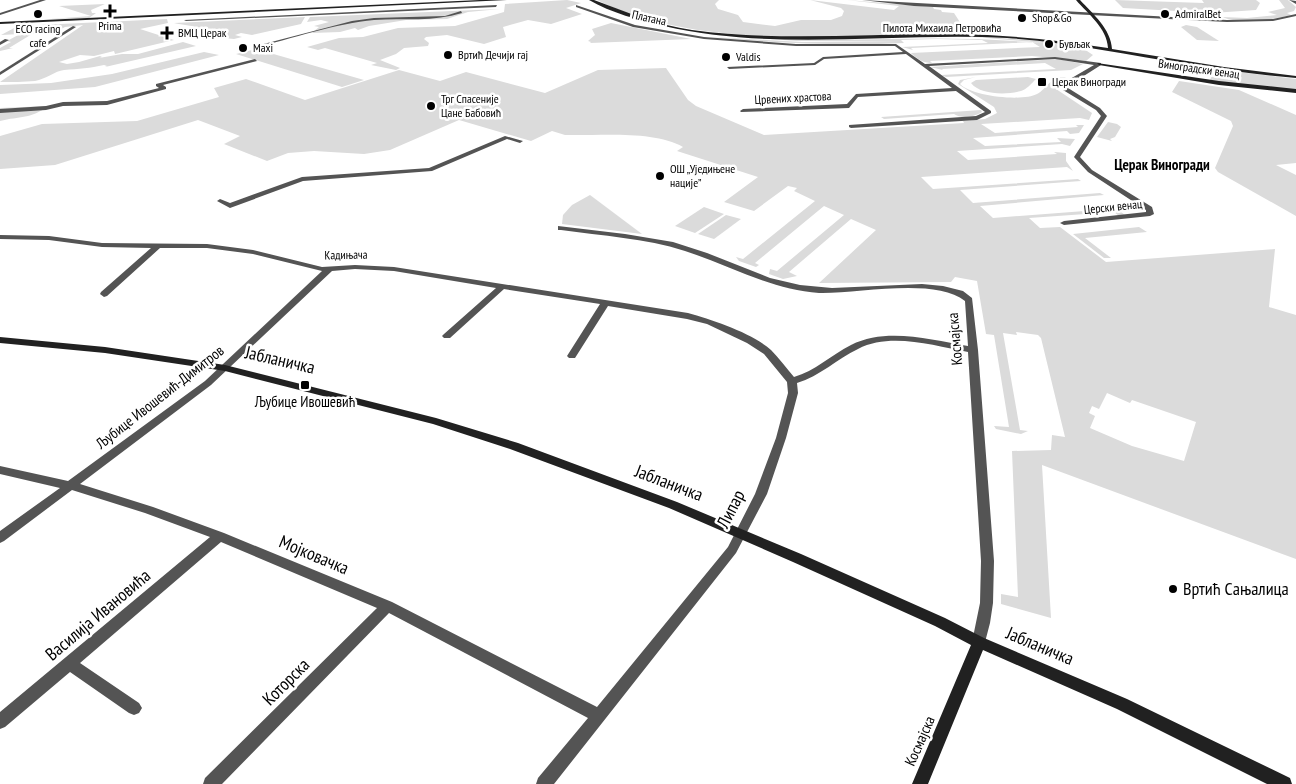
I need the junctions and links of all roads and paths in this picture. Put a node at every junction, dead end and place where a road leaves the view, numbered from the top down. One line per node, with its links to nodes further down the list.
1 (44, 0): 12 (street)
2 (505, 0): 10 (main road)
3 (591, 0): 19 (main road, Пилота Михаила Петровића)
4 (864, 0): 13 (street)
5 (1078, 0): 13 (main road)
6 (1291, 0): 7 (street)
7 (1296, 3)
8 (496, 6): 14 (street)
9 (577, 6): 20 (street, Платана)
10 (335, 8): 14 (street); 17 (main road)
11 (468, 10): 25 (street)
12 (0, 12)
13 (1090, 13): 15 (street); 26 (main road)
14 (333, 14): 16 (street)
15 (1296, 15)
16 (186, 20)
17 (0, 23)
18 (74, 26): 32 (street)
19 (701, 30): 20 (street); 21 (main road, Пилота Михаила Петровића)
20 (689, 36): 24 (street, Платана)
21 (869, 38): 24 (street); 26 (main road, Пилота Михаила Петровића)
22 (7, 40): 23 (street)
23 (0, 44)
24 (879, 45): 27 (street)
25 (254, 47)
26 (1110, 50): 30 (main road, Церски венац); 35 (main road, Пилота Михаила Петровића)
27 (907, 53): 29 (street); 33 (street)
28 (255, 60): 38 (street)
29 (924, 64): 30 (street); 36 (street)
30 (1099, 64): 37 (main road, Виноградски венац); 43 (street, Церски венац)
31 (0, 68): 32 (street)
32 (10, 68): 34 (street)
33 (729, 68)
34 (0, 74)
35 (1296, 77)
36 (959, 89): 39 (street, Црвених храстова); 40 (street)
37 (1296, 91)
38 (0, 111)
39 (743, 111)
40 (851, 126)
41 (520, 140): 42 (street)
42 (220, 201)
43 (1064, 223)
44 (561, 228): 53 (street, Космајска)
45 (0, 237): 46 (street, Кадињача)
46 (160, 245): 47 (street, Кадињача); 49 (street)
47 (329, 269): 48 (street, Кадињача); 55 (street, Љубице Ивошевић-Димитров)
48 (503, 286): 50 (street, Кадињача); 51 (street)
49 (104, 294)
50 (605, 303): 54 (street); 56 (street, Кадињача)
51 (447, 336)
52 (0, 340): 55 (main road, Јабланичка)
53 (973, 350): 56 (street); 63 (street, Космајска)
54 (572, 356)
55 (225, 368): 58 (street, Љубице Ивошевић-Димитров); 59 (main road, Јабланичка)
56 (792, 381): 59 (street, Липар)
57 (0, 470): 58 (street, Мојковачка)
58 (71, 486): 60 (street, Мојковачка); 61 (street, Љубице Ивошевић-Димитров)
59 (741, 534): 63 (main road, Јабланичка); 66 (street, Липар)
60 (220, 536): 62 (street, Мојковачка); 64 (street, Василија Ивановића)
61 (0, 538)
62 (387, 606): 66 (street, Мојковачка); 68 (street, Которска)
63 (979, 642): 70 (main road, Космајска); 71 (main road, Јабланичка)
64 (70, 664): 65 (street); 67 (street, Василија Ивановића)
65 (134, 708)
66 (598, 715): 69 (street, Липар)
67 (0, 722)
68 (211, 784)
69 (544, 784)
70 (920, 784)
71 (1284, 784)

